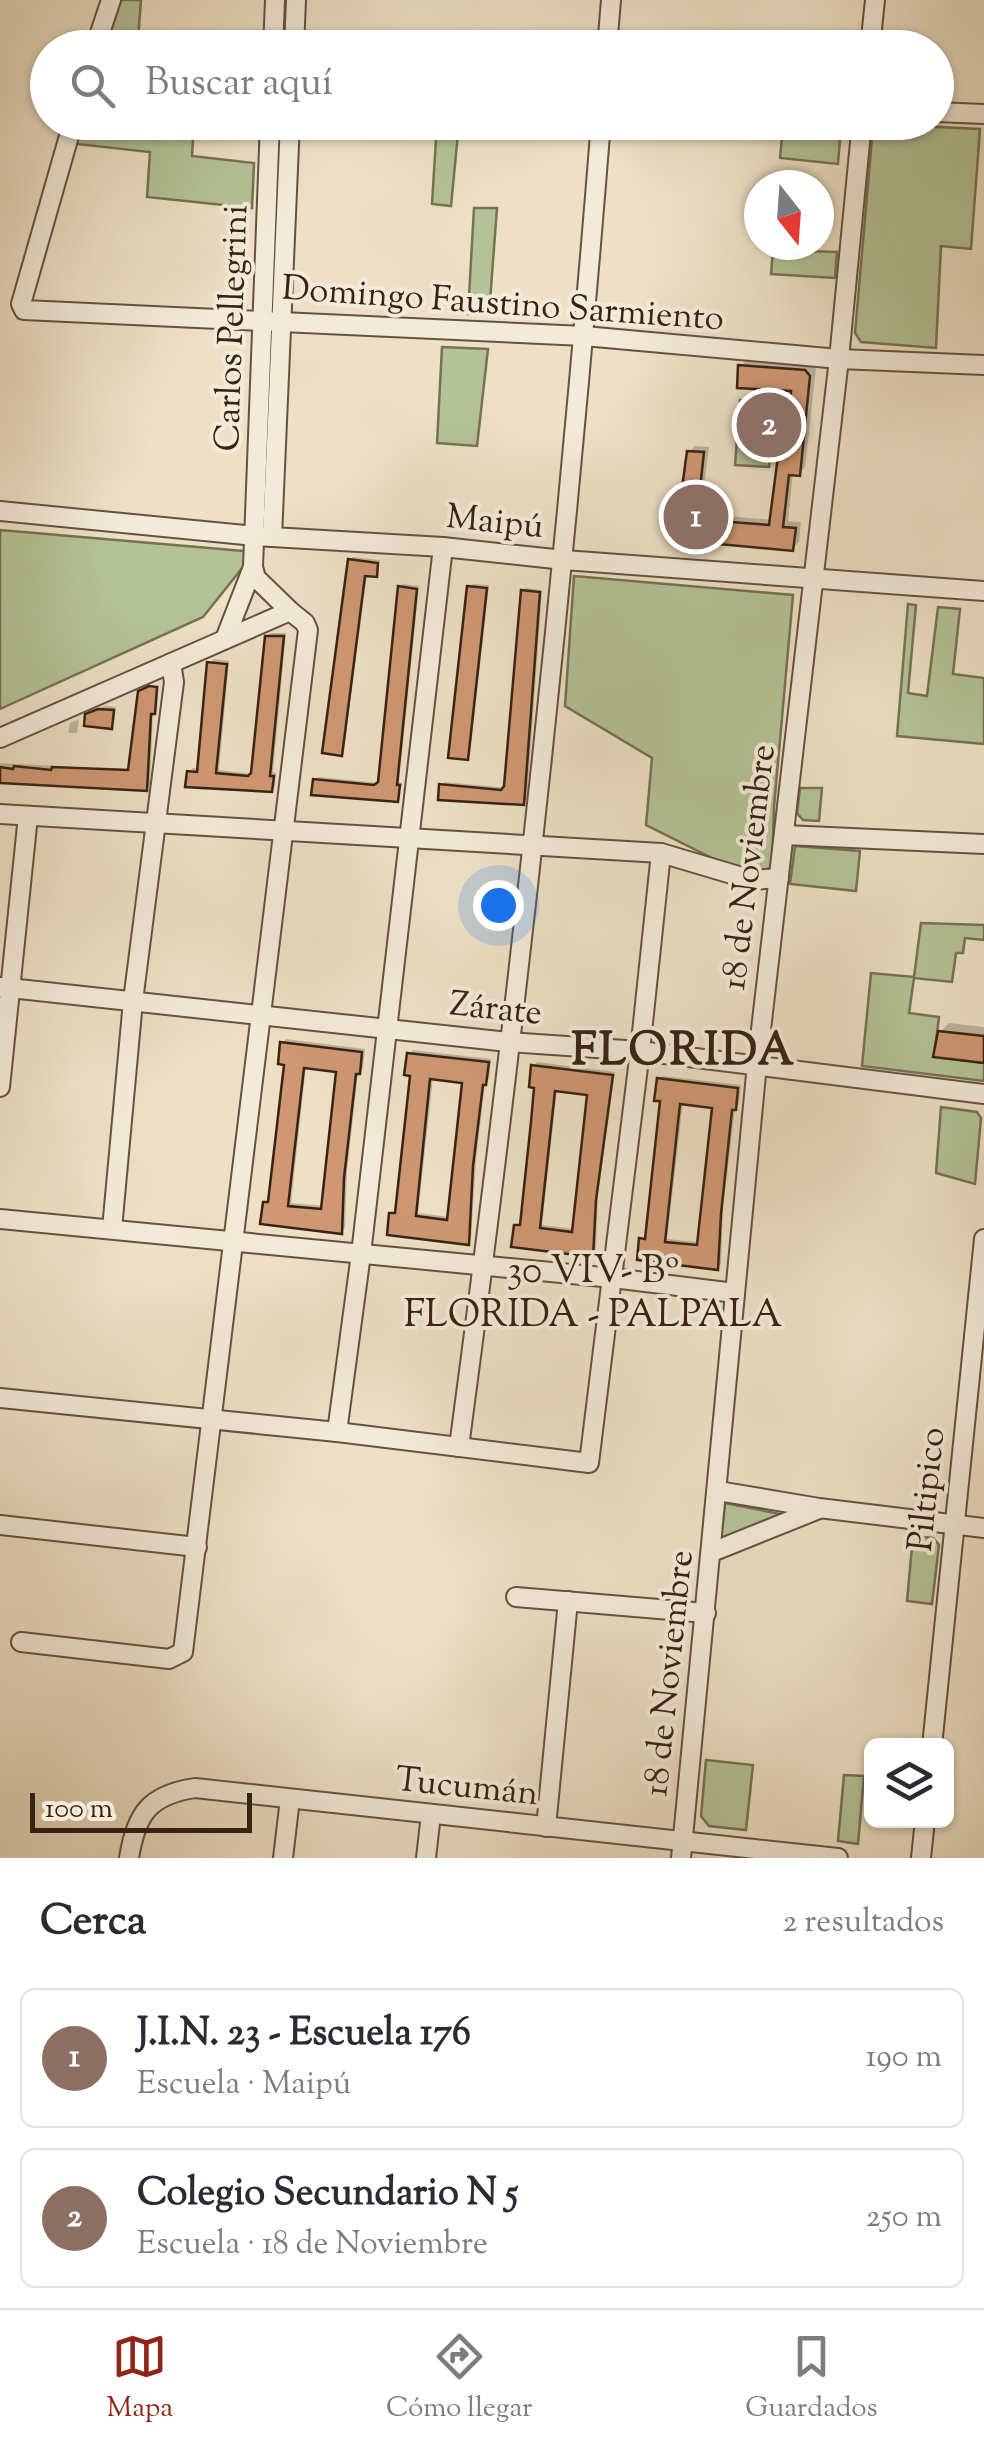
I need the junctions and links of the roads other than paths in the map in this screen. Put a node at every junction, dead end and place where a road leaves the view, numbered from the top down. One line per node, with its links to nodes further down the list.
1 (110, 0): 6 (street)
2 (275, 0): 7 (street)
3 (296, 0): 8 (street)
4 (611, 0): 9 (street)
5 (875, 0): 10 (street)
6 (101, 30)
7 (274, 30)
8 (295, 30)
9 (608, 30)
10 (872, 30)
11 (954, 113): 12 (street)
12 (984, 114)
13 (68, 140): 18 (street, Domingo Faustino Sarmiento)
14 (270, 140): 18 (street, Carlos Pellegrini)
15 (288, 140): 18 (street, Carlos Pellegrini)
16 (600, 140): 19 (street)
17 (860, 140): 20 (street, 18 de Noviembre)
18 (272, 320): 19 (street, Domingo Faustino Sarmiento); 23 (street, Carlos Pellegrini)
19 (584, 336): 20 (street, Domingo Faustino Sarmiento); 25 (street)
20 (838, 359): 21 (street, Domingo Faustino Sarmiento); 27 (street, 18 de Noviembre)
21 (984, 364)
22 (0, 512): 23 (street, Maipú)
23 (264, 536): 24 (street, Maipú); 26 (street, Carlos Pellegrini)
24 (443, 547): 25 (street, Maipú); 38 (street)
25 (564, 560): 27 (street, Maipú); 39 (street)
26 (254, 567): 29 (street); 30 (street, Carlos Pellegrini)
27 (813, 578): 28 (street, Maipú); 37 (street, 18 de Noviembre)
28 (984, 591)
29 (290, 611): 30 (street); 36 (street)
30 (225, 640): 31 (street)
31 (171, 663): 32 (street); 35 (street)
32 (0, 738)
33 (0, 814): 34 (street)
34 (28, 816): 35 (street); 43 (street)
35 (155, 821): 36 (street); 44 (street)
36 (283, 830): 38 (street); 45 (street)
37 (784, 835): 40 (street); 42 (street, 18 de Noviembre)
38 (409, 836): 39 (street); 46 (street)
39 (532, 844): 41 (street); 47 (street)
40 (984, 844)
41 (661, 853): 42 (street); 48 (street)
42 (780, 878): 49 (street, 18 de Noviembre)
43 (5, 988): 44 (street, Zárate); 50 (street)
44 (133, 1000): 45 (street, Zárate); 53 (street)
45 (261, 1015): 46 (street, Zárate); 55 (street)
46 (388, 1027): 47 (street, Zárate); 56 (street)
47 (508, 1042): 48 (street, Zárate); 57 (street)
48 (640, 1052): 49 (street, Zárate); 58 (street)
49 (757, 1064): 51 (street, Zárate); 59 (street, 18 de Noviembre)
50 (0, 1088)
51 (984, 1094)
52 (0, 1219): 53 (street)
53 (112, 1229): 55 (street)
54 (984, 1238): 66 (street, Piltipico)
55 (236, 1244): 56 (street); 61 (street)
56 (362, 1254): 57 (street); 62 (street)
57 (483, 1265): 58 (street); 63 (street)
58 (613, 1278): 59 (street); 63 (street)
59 (735, 1292): 64 (street, 18 de Noviembre)
60 (0, 1398): 61 (street)
61 (213, 1421): 62 (street); 69 (street)
62 (337, 1432): 63 (street)
63 (458, 1447)
64 (718, 1491): 65 (street); 70 (street, 18 de Noviembre)
65 (820, 1508): 66 (street); 70 (street)
66 (954, 1525): 68 (street); 75 (street, Piltipico)
67 (0, 1526): 69 (street)
68 (984, 1528)
69 (197, 1547): 74 (street)
70 (712, 1552): 73 (street, 18 de Noviembre)
71 (516, 1597): 72 (street)
72 (568, 1601): 73 (street); 78 (street)
73 (706, 1613): 80 (street, 18 de Noviembre)
74 (20, 1642)
75 (933, 1738)
76 (290, 1799): 77 (street, Tucumán); 81 (street, Tucumán); 82 (street)
77 (431, 1814): 78 (street, Tucumán); 83 (street)
78 (546, 1827): 80 (street, Tucumán)
79 (924, 1828): 85 (street)
80 (682, 1850): 84 (street, Tucumán)
81 (129, 1858)
82 (283, 1858)
83 (426, 1858)
84 (838, 1858)
85 (921, 1858)

